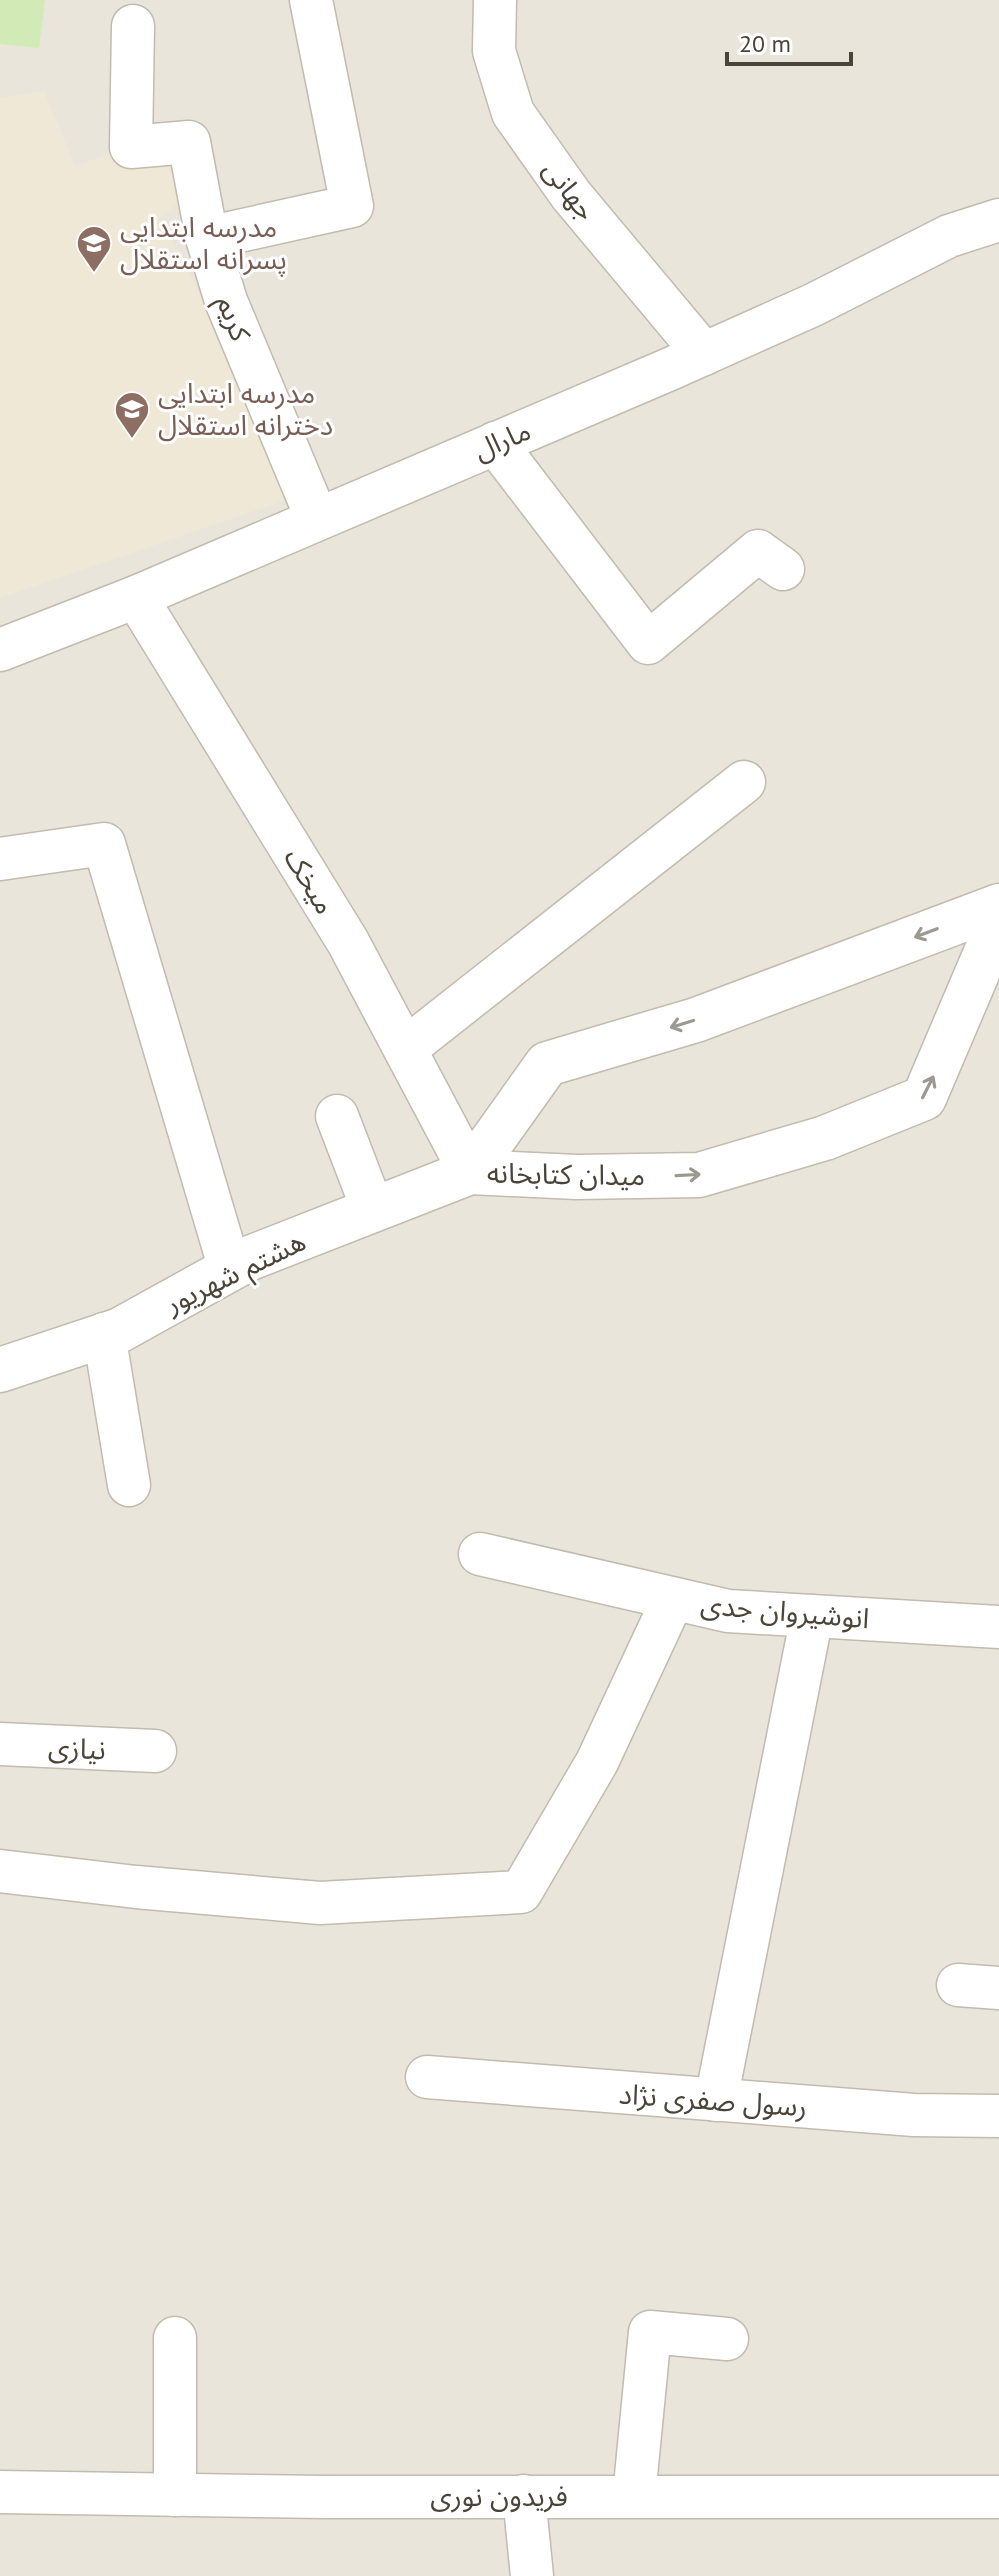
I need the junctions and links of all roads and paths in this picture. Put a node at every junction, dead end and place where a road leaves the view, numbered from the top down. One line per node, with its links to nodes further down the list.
1 (311, 0): 5 (street)
2 (495, 0): 6 (street, جهانی)
3 (133, 26): 5 (street, کریم)
4 (999, 220): 6 (street, مارال)
5 (207, 238): 8 (street, کریم)
6 (704, 354): 7 (street, مارال)
7 (495, 443): 8 (street, مارال); 9 (street)
8 (317, 519): 10 (street, مارال)
9 (783, 569)
10 (136, 597): 11 (street, مارال); 16 (street, میخک)
11 (0, 650)
12 (744, 782): 16 (street)
13 (0, 859): 20 (street)
14 (999, 906): 18 (street, میدان کتابخانه, one-way to 18)
15 (999, 922): 18 (street, میدان کتابخانه, one-way to 15)
16 (405, 1049): 18 (street, میخک)
17 (337, 1116): 19 (street)
18 (470, 1172): 19 (street, هشتم شهریور)
19 (373, 1210): 20 (street, هشتم شهریور)
20 (230, 1269): 21 (street, هشتم شهریور)
21 (104, 1334): 22 (street, هشتم شهریور); 23 (street)
22 (0, 1370)
23 (129, 1485)
24 (480, 1554): 25 (street, انوشیروان جدی)
25 (673, 1599): 26 (street, انوشیروان جدی); 30 (street)
26 (812, 1616): 27 (street, انوشیروان جدی); 34 (street)
27 (999, 1627)
28 (0, 1744): 29 (street, نیازی)
29 (155, 1751)
30 (0, 1871)
31 (958, 1985): 32 (street)
32 (999, 1988)
33 (427, 2077): 34 (street, رسول صفری نژاد)
34 (716, 2100): 35 (street, رسول صفری نژاد)
35 (999, 2116)
36 (175, 2338): 39 (street)
37 (727, 2339): 41 (street)
38 (0, 2492): 39 (street, فریدون نوری)
39 (175, 2495): 40 (street, فریدون نوری)
40 (524, 2496): 41 (street, فریدون نوری); 43 (street)
41 (634, 2496): 42 (street, فریدون نوری)
42 (999, 2497)
43 (532, 2576)

